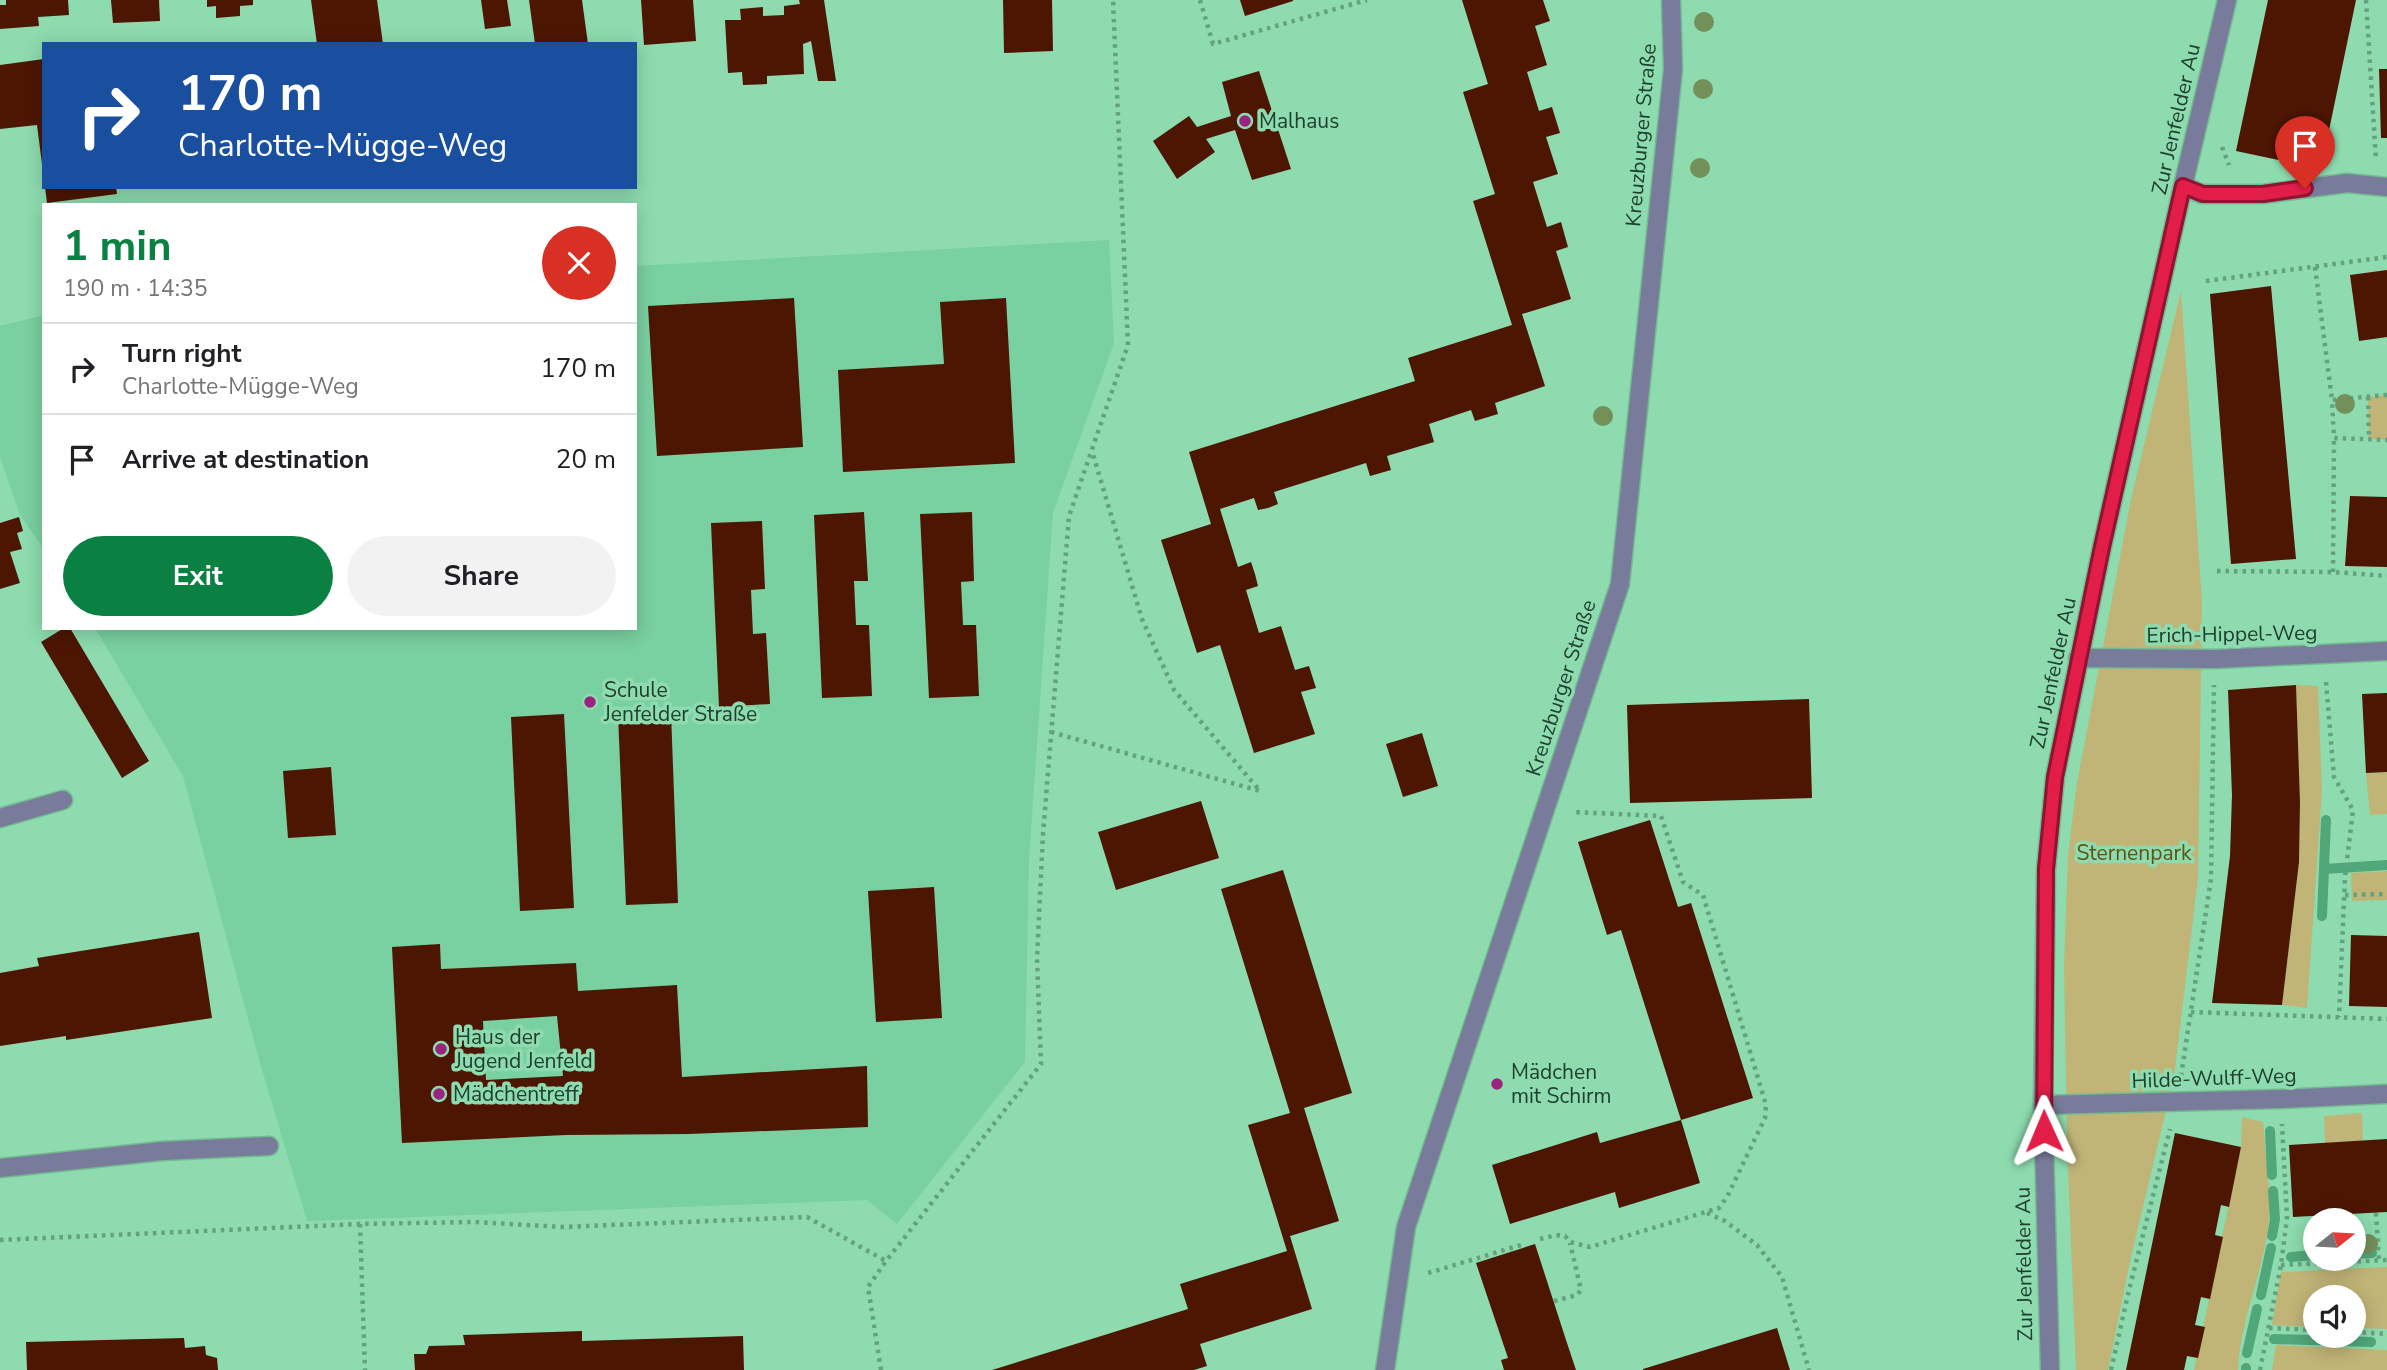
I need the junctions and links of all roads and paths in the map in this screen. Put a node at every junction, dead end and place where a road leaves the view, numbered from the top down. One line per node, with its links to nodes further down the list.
1 (1112, 0): 20 (path)
2 (1200, 0): 3 (path)
3 (1367, 0)
4 (1671, 0): 30 (street, Kreuzburger Straße)
5 (2227, 0): 9 (street, Zur Jenfelder Au)
6 (2366, 0): 10 (path)
7 (2225, 134): 8 (path)
8 (2234, 167)
9 (2183, 186): 10 (street); 25 (street, Zur Jenfelder Au)
10 (2382, 187)
11 (2387, 257): 12 (path)
12 (2315, 267): 13 (path); 16 (path)
13 (2206, 281)
14 (2387, 395): 15 (path)
15 (2368, 397): 16 (path); 18 (path)
16 (2332, 400): 17 (path)
17 (2334, 438): 18 (path); 22 (path)
18 (2369, 439): 19 (path)
19 (2387, 440)
20 (1092, 450): 28 (path); 28 (path)
21 (2217, 571): 22 (path)
22 (2333, 572): 23 (path)
23 (2387, 576)
24 (2387, 650): 26 (street, Erich-Hippel-Weg)
25 (2078, 658): 26 (street, Erich-Hippel-Weg); 40 (street, Zur Jenfelder Au)
26 (2215, 659): 34 (path)
27 (2326, 678): 33 (path)
28 (1051, 733): 51 (path)
29 (63, 800): 31 (street)
30 (1544, 811): 43 (path); 54 (street, Kreuzburger Straße)
31 (0, 818)
32 (2387, 894): 33 (path)
33 (2345, 895): 35 (path)
34 (2191, 1012): 35 (path); 39 (path)
35 (2339, 1017): 36 (path)
36 (2387, 1019)
37 (2387, 1094): 38 (street, Hilde-Wulff-Weg)
38 (2280, 1099): 39 (street, Hilde-Wulff-Weg); 53 (path)
39 (2177, 1102): 40 (street, Hilde-Wulff-Weg); 65 (path)
40 (2043, 1105): 64 (street, Zur Jenfelder Au)
41 (269, 1146): 42 (street)
42 (0, 1168)
43 (1706, 1212): 48 (path); 63 (path)
44 (2376, 1213): 52 (path)
45 (360, 1224): 47 (path); 51 (path); 60 (path)
46 (1540, 1239): 48 (path)
47 (0, 1240)
48 (1570, 1242): 55 (path)
49 (1521, 1245): 54 (path)
50 (2387, 1260): 52 (path)
51 (886, 1261): 61 (path)
52 (2379, 1261): 53 (path)
53 (2281, 1265): 56 (path)
54 (1397, 1283): 62 (street, Kreuzburger Straße)
55 (1554, 1301)
56 (2269, 1328): 57 (path); 66 (path)
57 (2303, 1329)
58 (2366, 1333): 59 (path)
59 (2387, 1334)
60 (365, 1370)
61 (881, 1370)
62 (1385, 1370)
63 (1809, 1370)
64 (2050, 1370)
65 (2112, 1370)
66 (2260, 1370)

